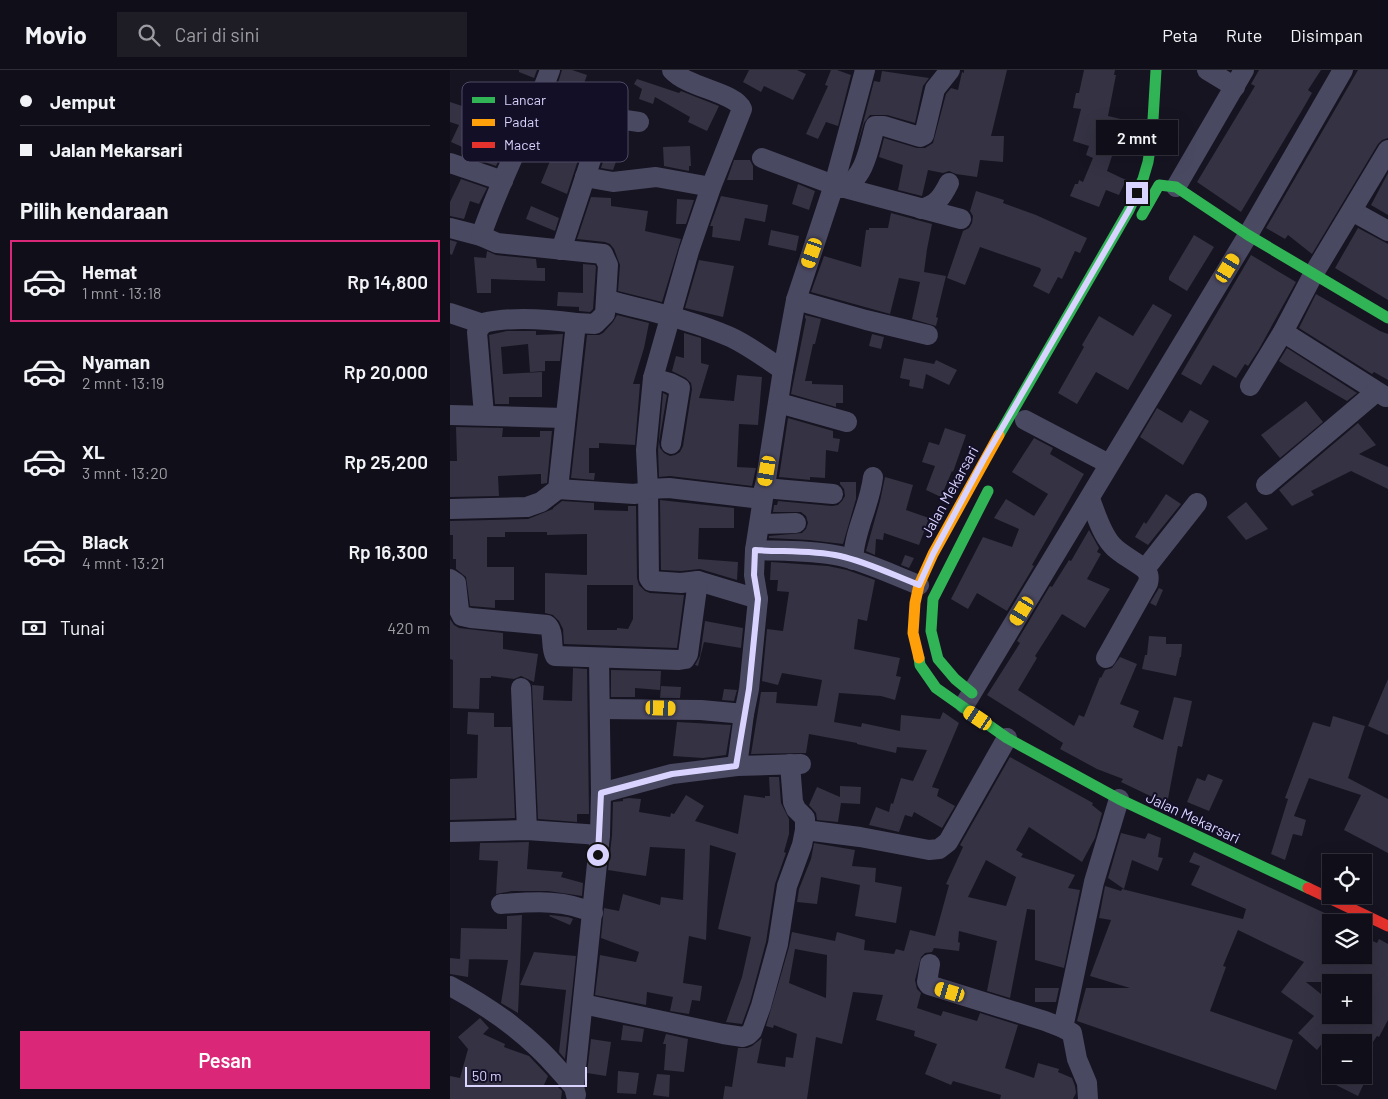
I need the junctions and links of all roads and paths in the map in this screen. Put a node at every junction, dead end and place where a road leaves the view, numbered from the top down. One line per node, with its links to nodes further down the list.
1 (550, 70): 9 (street)
2 (672, 70): 20 (street)
3 (865, 70): 21 (street)
4 (950, 70): 21 (street)
5 (1156, 70): 71 (street, Jalan Mekarsari)
6 (1207, 70): 8 (street)
7 (1343, 70): 29 (street)
8 (1239, 78): 22 (street)
9 (546, 82)
10 (628, 120): 11 (street)
11 (639, 122)
12 (1388, 152): 24 (street)
13 (762, 158): 21 (street)
14 (511, 162): 18 (street)
15 (590, 162): 17 (street)
16 (450, 163): 18 (street)
17 (585, 177): 20 (street); 31 (street)
18 (503, 181): 30 (street)
19 (950, 183): 23 (street)
20 (711, 187): 36 (street)
21 (838, 187): 23 (street); 34 (street)
22 (1176, 187): 26 (street); 29 (street)
23 (922, 209): 25 (street)
24 (1352, 211): 28 (street); 32 (street)
25 (961, 219)
26 (1135, 227)
27 (450, 228): 30 (street)
28 (1388, 231)
29 (1248, 235): 32 (street); 53 (street)
30 (481, 236): 31 (street)
31 (561, 250): 33 (street)
32 (1314, 273): 37 (street); 40 (street)
33 (606, 300): 36 (street); 38 (street)
34 (796, 300): 41 (street); 42 (street)
35 (450, 313): 39 (street)
36 (671, 317): 42 (street); 43 (street)
37 (1388, 318)
38 (576, 323): 39 (street); 49 (street)
39 (482, 324): 48 (street)
40 (1283, 332): 44 (street); 45 (street)
41 (928, 336)
42 (783, 370): 46 (street)
43 (653, 378): 52 (street); 58 (street)
44 (1250, 386)
45 (1382, 395): 56 (street)
46 (779, 403): 51 (street); 59 (street)
47 (450, 415): 48 (street)
48 (484, 415): 49 (street)
49 (565, 418): 57 (street)
50 (1025, 420): 53 (street)
51 (848, 422)
52 (671, 444)
53 (1109, 464): 61 (street)
54 (873, 476): 67 (street)
55 (994, 479): 76 (street)
56 (1266, 485)
57 (558, 489): 58 (street); 63 (street)
58 (648, 489): 59 (street); 70 (street)
59 (763, 494): 60 (street); 65 (street)
60 (833, 494)
61 (1090, 499): 68 (street); 76 (street)
62 (1197, 503): 68 (street)
63 (450, 509)
64 (796, 523): 65 (street)
65 (760, 524): 66 (street)
66 (755, 550): 67 (street); 72 (street)
67 (853, 560): 71 (street)
68 (1145, 569): 74 (street)
69 (450, 579): 73 (street)
70 (698, 581): 72 (street); 73 (street)
71 (919, 585): 76 (street, Jalan Mekarsari)
72 (758, 599): 78 (street)
73 (600, 658): 77 (street)
74 (1106, 658)
75 (521, 688): 83 (street)
76 (967, 701): 79 (street, Jalan Mekarsari)
77 (600, 709): 78 (street); 81 (street)
78 (744, 714): 80 (street)
79 (1007, 738): 82 (street, Jalan Mekarsari); 84 (street)
80 (736, 766): 81 (street); 84 (street)
81 (601, 793): 86 (street)
82 (1119, 799): 89 (street, Jalan Mekarsari); 93 (street)
83 (527, 830): 85 (street); 86 (street)
84 (805, 830): 92 (street)
85 (450, 832)
86 (600, 835): 88 (street)
87 (501, 904): 88 (street)
88 (593, 913): 92 (street)
89 (1388, 926)
90 (930, 964): 93 (street)
91 (450, 986): 94 (street)
92 (583, 1004): 94 (street)
93 (1063, 1028): 95 (street)
94 (576, 1093)
95 (1088, 1099)

